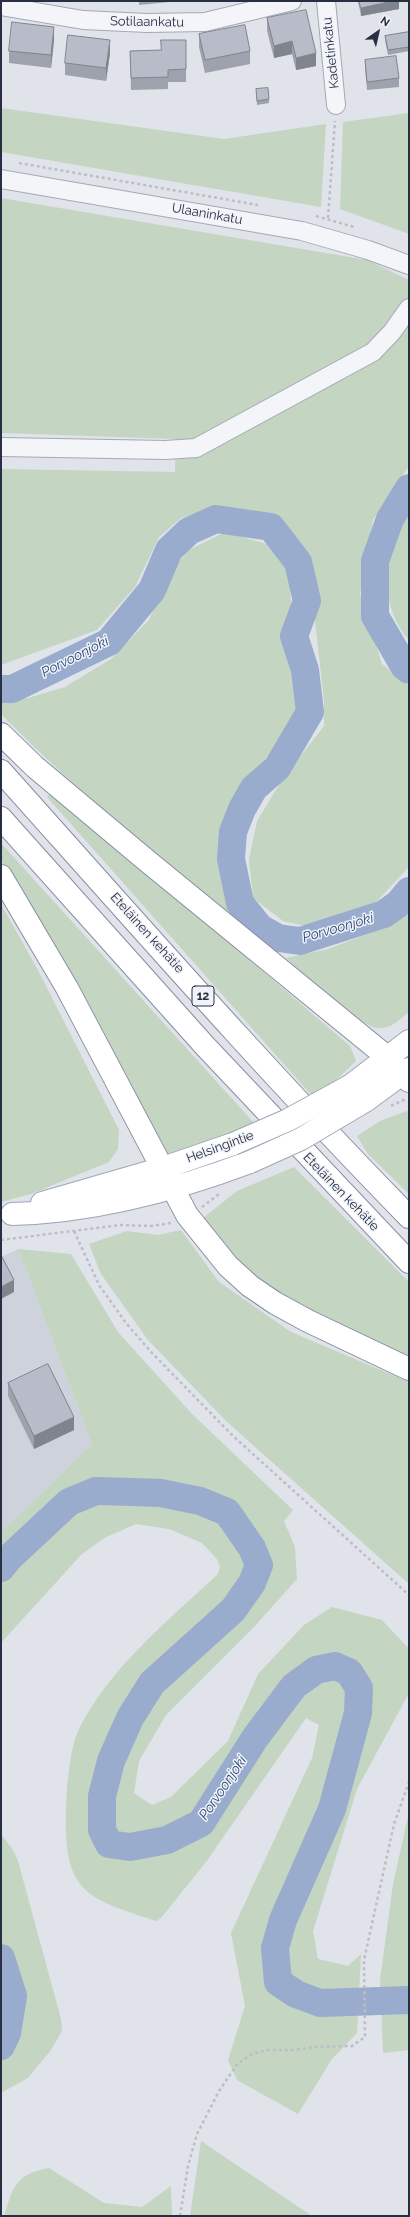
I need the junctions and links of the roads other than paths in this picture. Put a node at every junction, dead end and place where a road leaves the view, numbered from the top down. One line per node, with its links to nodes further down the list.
1 (292, 1): 3 (street, Sotilaankatu)
2 (326, 1): 4 (street, Kadetinkatu)
3 (1, 6)
4 (336, 105)
5 (1, 179): 6 (street, Ulaaninkatu)
6 (409, 265)
7 (409, 308): 8 (street)
8 (1, 447)
9 (1, 734): 14 (main road)
10 (1, 770): 19 (main road, Eteläinen kehätie / 12)
11 (1, 818): 20 (main road, Eteläinen kehätie / 12)
12 (1, 876): 16 (main road)
13 (409, 1041): 14 (main road, Helsingintie)
14 (387, 1057): 15 (main road); 16 (main road, Helsingintie, bridge)
15 (407, 1075): 17 (main road, Helsingintie, bridge)
16 (163, 1168): 17 (main road); 18 (main road, Helsingintie)
17 (173, 1188): 18 (main road, Helsingintie); 21 (main road)
18 (7, 1216)
19 (409, 1217)
20 (409, 1262)
21 (409, 1368)

